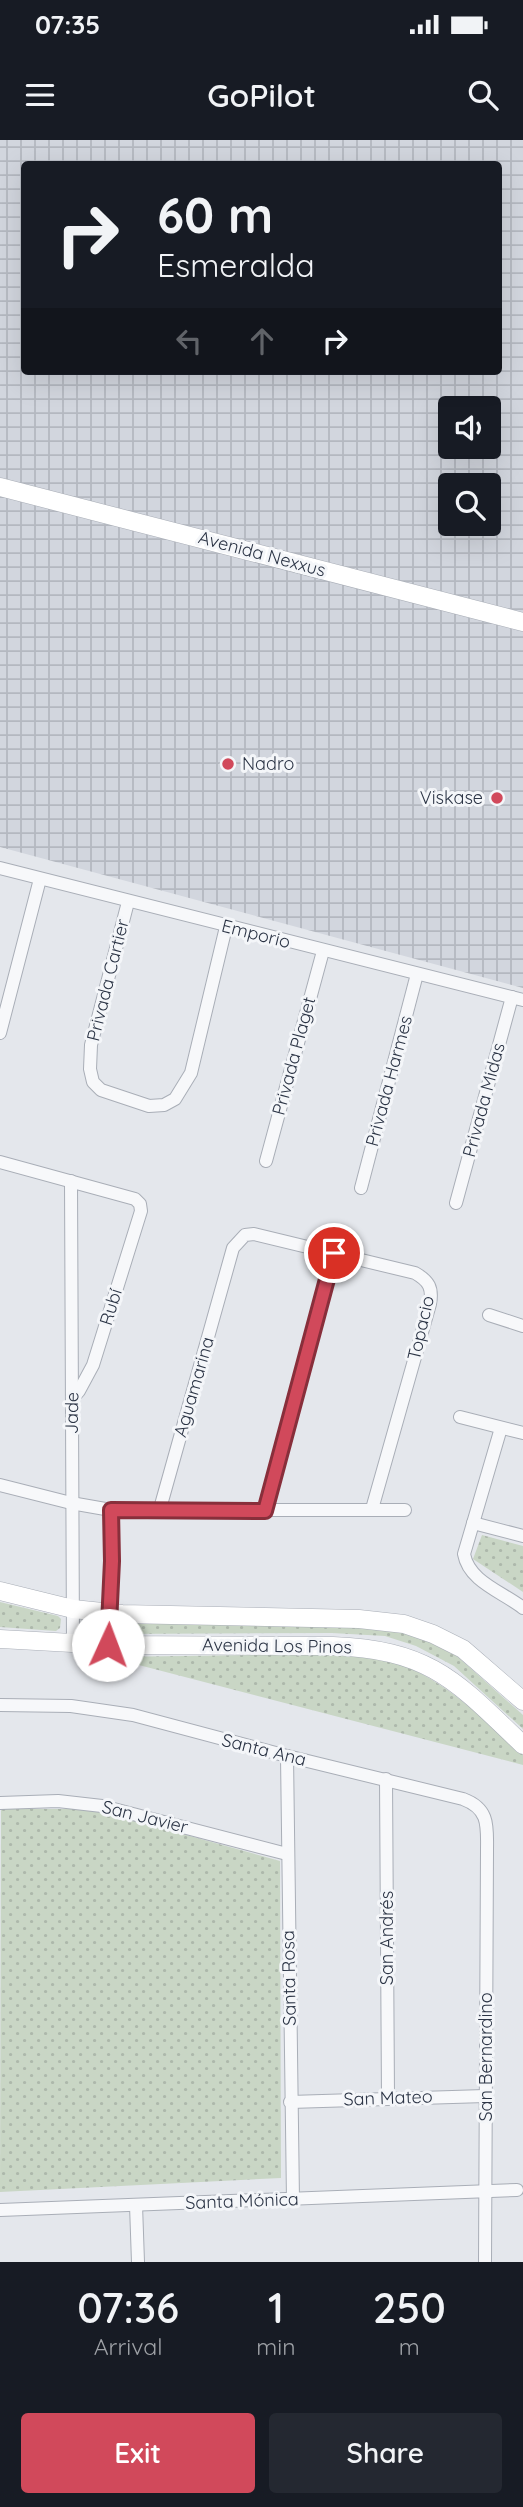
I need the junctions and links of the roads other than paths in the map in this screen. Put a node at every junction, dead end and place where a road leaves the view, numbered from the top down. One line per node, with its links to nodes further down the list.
1 (0, 487): 2 (street, Avenida Nexxus)
2 (523, 622)
3 (0, 868): 4 (street, Emporio)
4 (40, 879): 5 (street, Emporio); 10 (street)
5 (128, 902): 6 (street, Emporio); 6 (street, Privada Cartier)
6 (226, 927): 7 (street, Emporio)
7 (323, 951): 8 (street, Emporio); 11 (street, Privada Plaget)
8 (417, 974): 9 (street, Emporio); 14 (street, Privada Harmes)
9 (517, 999): 15 (street, Privada Midas)
10 (0, 1033)
11 (266, 1161)
12 (0, 1162): 13 (street)
13 (71, 1181): 20 (street, Jade); 20 (street, Rubí)
14 (361, 1188)
15 (456, 1203)
16 (334, 1253): 17 (street, Topacio); 26 (street, Topacio); 30 (street)
17 (228, 1262): 29 (street, Aguamarina)
18 (489, 1315): 19 (street)
19 (523, 1326)
20 (72, 1399): 25 (street, Jade)
21 (460, 1417): 22 (street)
22 (501, 1428): 23 (street); 31 (street)
23 (523, 1433)
24 (0, 1485): 25 (street)
25 (71, 1503): 27 (street); 35 (street, Jade)
26 (372, 1509): 28 (street); 30 (street)
27 (111, 1510): 29 (street); 36 (street)
28 (405, 1510)
29 (159, 1511): 30 (street)
30 (265, 1511)
31 (473, 1523): 32 (street); 34 (street)
32 (523, 1536)
33 (0, 1591): 35 (street, Avenida Los Pinos)
34 (523, 1608)
35 (74, 1609): 36 (street, Avenida Los Pinos); 38 (street, Jade)
36 (109, 1613): 39 (street); 40 (street, Avenida Los Pinos)
37 (0, 1639): 38 (street, Avenida Los Pinos)
38 (73, 1644): 39 (street, Avenida Los Pinos)
39 (108, 1645): 42 (street, Avenida Los Pinos)
40 (523, 1701)
41 (0, 1705): 43 (street, Santa Ana)
42 (523, 1745)
43 (287, 1756): 44 (street, Santa Ana); 47 (street, Santa Rosa)
44 (386, 1779): 46 (street, Santa Ana); 49 (street, San Andrés)
45 (0, 1802): 47 (street, San Javier)
46 (487, 1851): 48 (street, San Bernardino)
47 (287, 1854): 50 (street, Santa Rosa)
48 (485, 2096): 49 (street, San Mateo); 52 (street, San Bernardino)
49 (388, 2098): 50 (street, San Mateo)
50 (290, 2102): 53 (street, Santa Rosa)
51 (517, 2190): 52 (street, Santa Mónica)
52 (485, 2191): 53 (street, Santa Mónica); 57 (street, San Bernardino)
53 (293, 2200): 54 (street, Santa Mónica)
54 (136, 2205): 55 (street, Santa Mónica); 56 (street)
55 (0, 2210)
56 (138, 2262)
57 (485, 2262)

